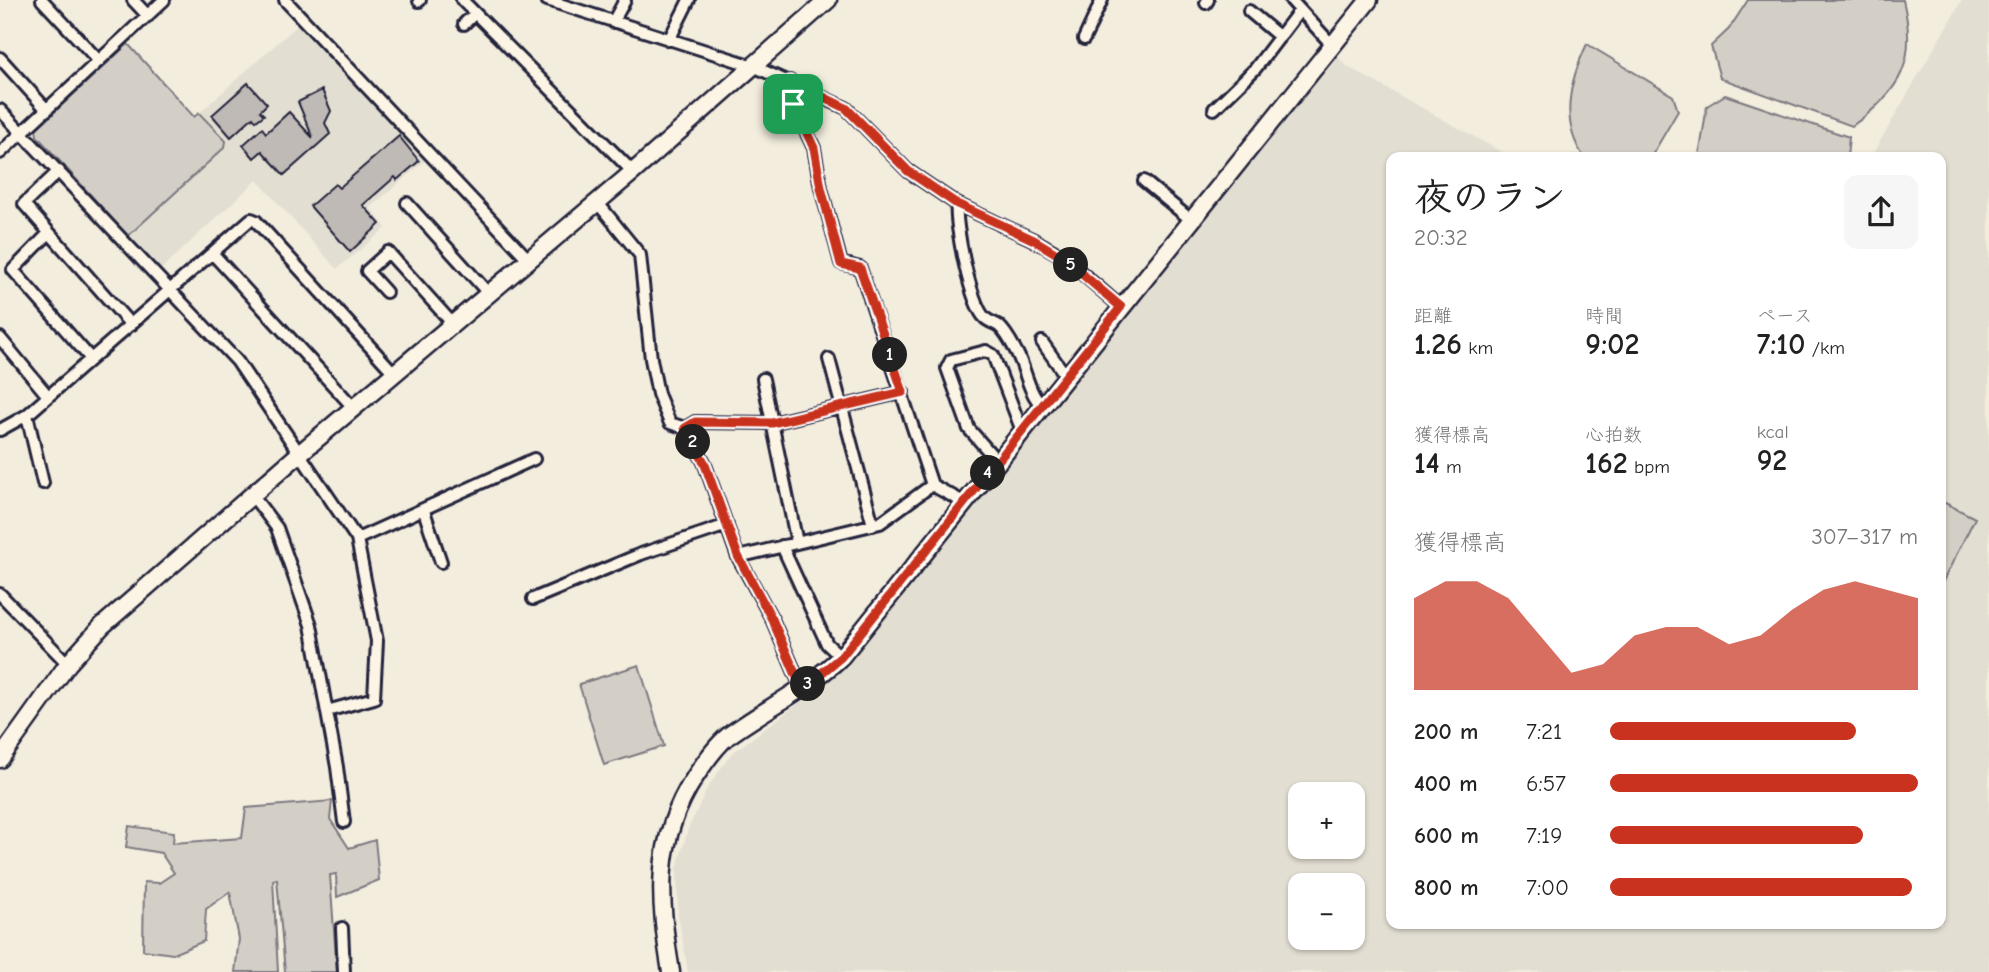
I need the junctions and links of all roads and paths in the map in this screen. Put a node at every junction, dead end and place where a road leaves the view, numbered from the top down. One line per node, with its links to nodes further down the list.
1 (42, 0): 24 (street)
2 (133, 0): 16 (street)
3 (164, 0): 16 (street)
4 (285, 0): 41 (street)
5 (462, 0): 15 (street)
6 (625, 0): 17 (street)
7 (689, 0): 21 (street)
8 (828, 0): 25 (street)
9 (1102, 0): 20 (street)
10 (1291, 0): 13 (street)
11 (1369, 0): 22 (street)
12 (555, 1): 17 (street)
13 (1300, 10): 19 (street); 22 (street)
14 (1249, 11): 19 (street)
15 (474, 13): 18 (street); 33 (street)
16 (148, 16): 24 (street)
17 (613, 22): 21 (street)
18 (464, 24)
19 (1280, 37): 27 (street)
20 (1084, 39)
21 (669, 40): 25 (street)
22 (1333, 46): 38 (street)
23 (0, 58): 29 (street)
24 (99, 61): 29 (street)
25 (753, 66): 26 (street); 33 (street)
26 (790, 81): 37 (street); 55 (street)
27 (1214, 109)
28 (0, 110): 30 (street)
29 (47, 110): 30 (street)
30 (24, 133): 31 (street); 32 (street)
31 (0, 153)
32 (59, 172): 39 (street); 42 (street)
33 (633, 172): 35 (street)
34 (1144, 181): 38 (street)
35 (597, 202): 41 (street); 62 (street)
36 (407, 203): 44 (street)
37 (957, 204): 45 (street); 57 (street)
38 (1191, 220): 45 (street)
39 (49, 233): 47 (street); 50 (street)
40 (213, 254): 42 (street); 52 (street); 58 (street)
41 (528, 259): 44 (street)
42 (170, 292): 47 (street); 65 (street)
43 (386, 292): 46 (street)
44 (488, 293): 46 (street)
45 (1121, 307): 53 (street)
46 (452, 323): 52 (street)
47 (131, 325): 50 (street)
48 (0, 338): 56 (street)
49 (1042, 342): 53 (street)
50 (91, 359): 56 (street)
51 (829, 359): 59 (street)
52 (394, 373): 58 (street)
53 (1066, 376): 57 (street)
54 (763, 379): 61 (street)
55 (903, 392): 59 (street); 69 (street)
56 (48, 396): 60 (street)
57 (1042, 406): 64 (street)
58 (353, 407): 65 (street)
59 (841, 407): 61 (street); 74 (street)
60 (27, 415): 63 (street); 68 (street)
61 (772, 423): 62 (street); 76 (street)
62 (685, 428): 73 (street)
63 (0, 430)
64 (1022, 431): 67 (street); 67 (street)
65 (299, 454): 70 (street); 75 (street)
66 (534, 459): 72 (street)
67 (998, 461): 71 (street)
68 (43, 483)
69 (932, 485): 71 (street); 74 (street)
70 (252, 495): 83 (street); 85 (street)
71 (965, 503): 82 (street)
72 (424, 511): 75 (street); 79 (street)
73 (727, 525): 78 (street); 81 (street)
74 (873, 525): 76 (street)
75 (357, 539): 85 (street)
76 (797, 543): 77 (street)
77 (782, 546): 78 (street); 82 (street)
78 (738, 556): 84 (street)
79 (441, 562)
80 (0, 594): 83 (street)
81 (533, 599)
82 (841, 657): 84 (street)
83 (68, 664): 86 (street)
84 (802, 689): 91 (street)
85 (327, 711): 88 (street)
86 (6, 738): 87 (street)
87 (0, 760)
88 (344, 822)
89 (342, 928): 90 (street)
90 (344, 972)
91 (671, 972)

